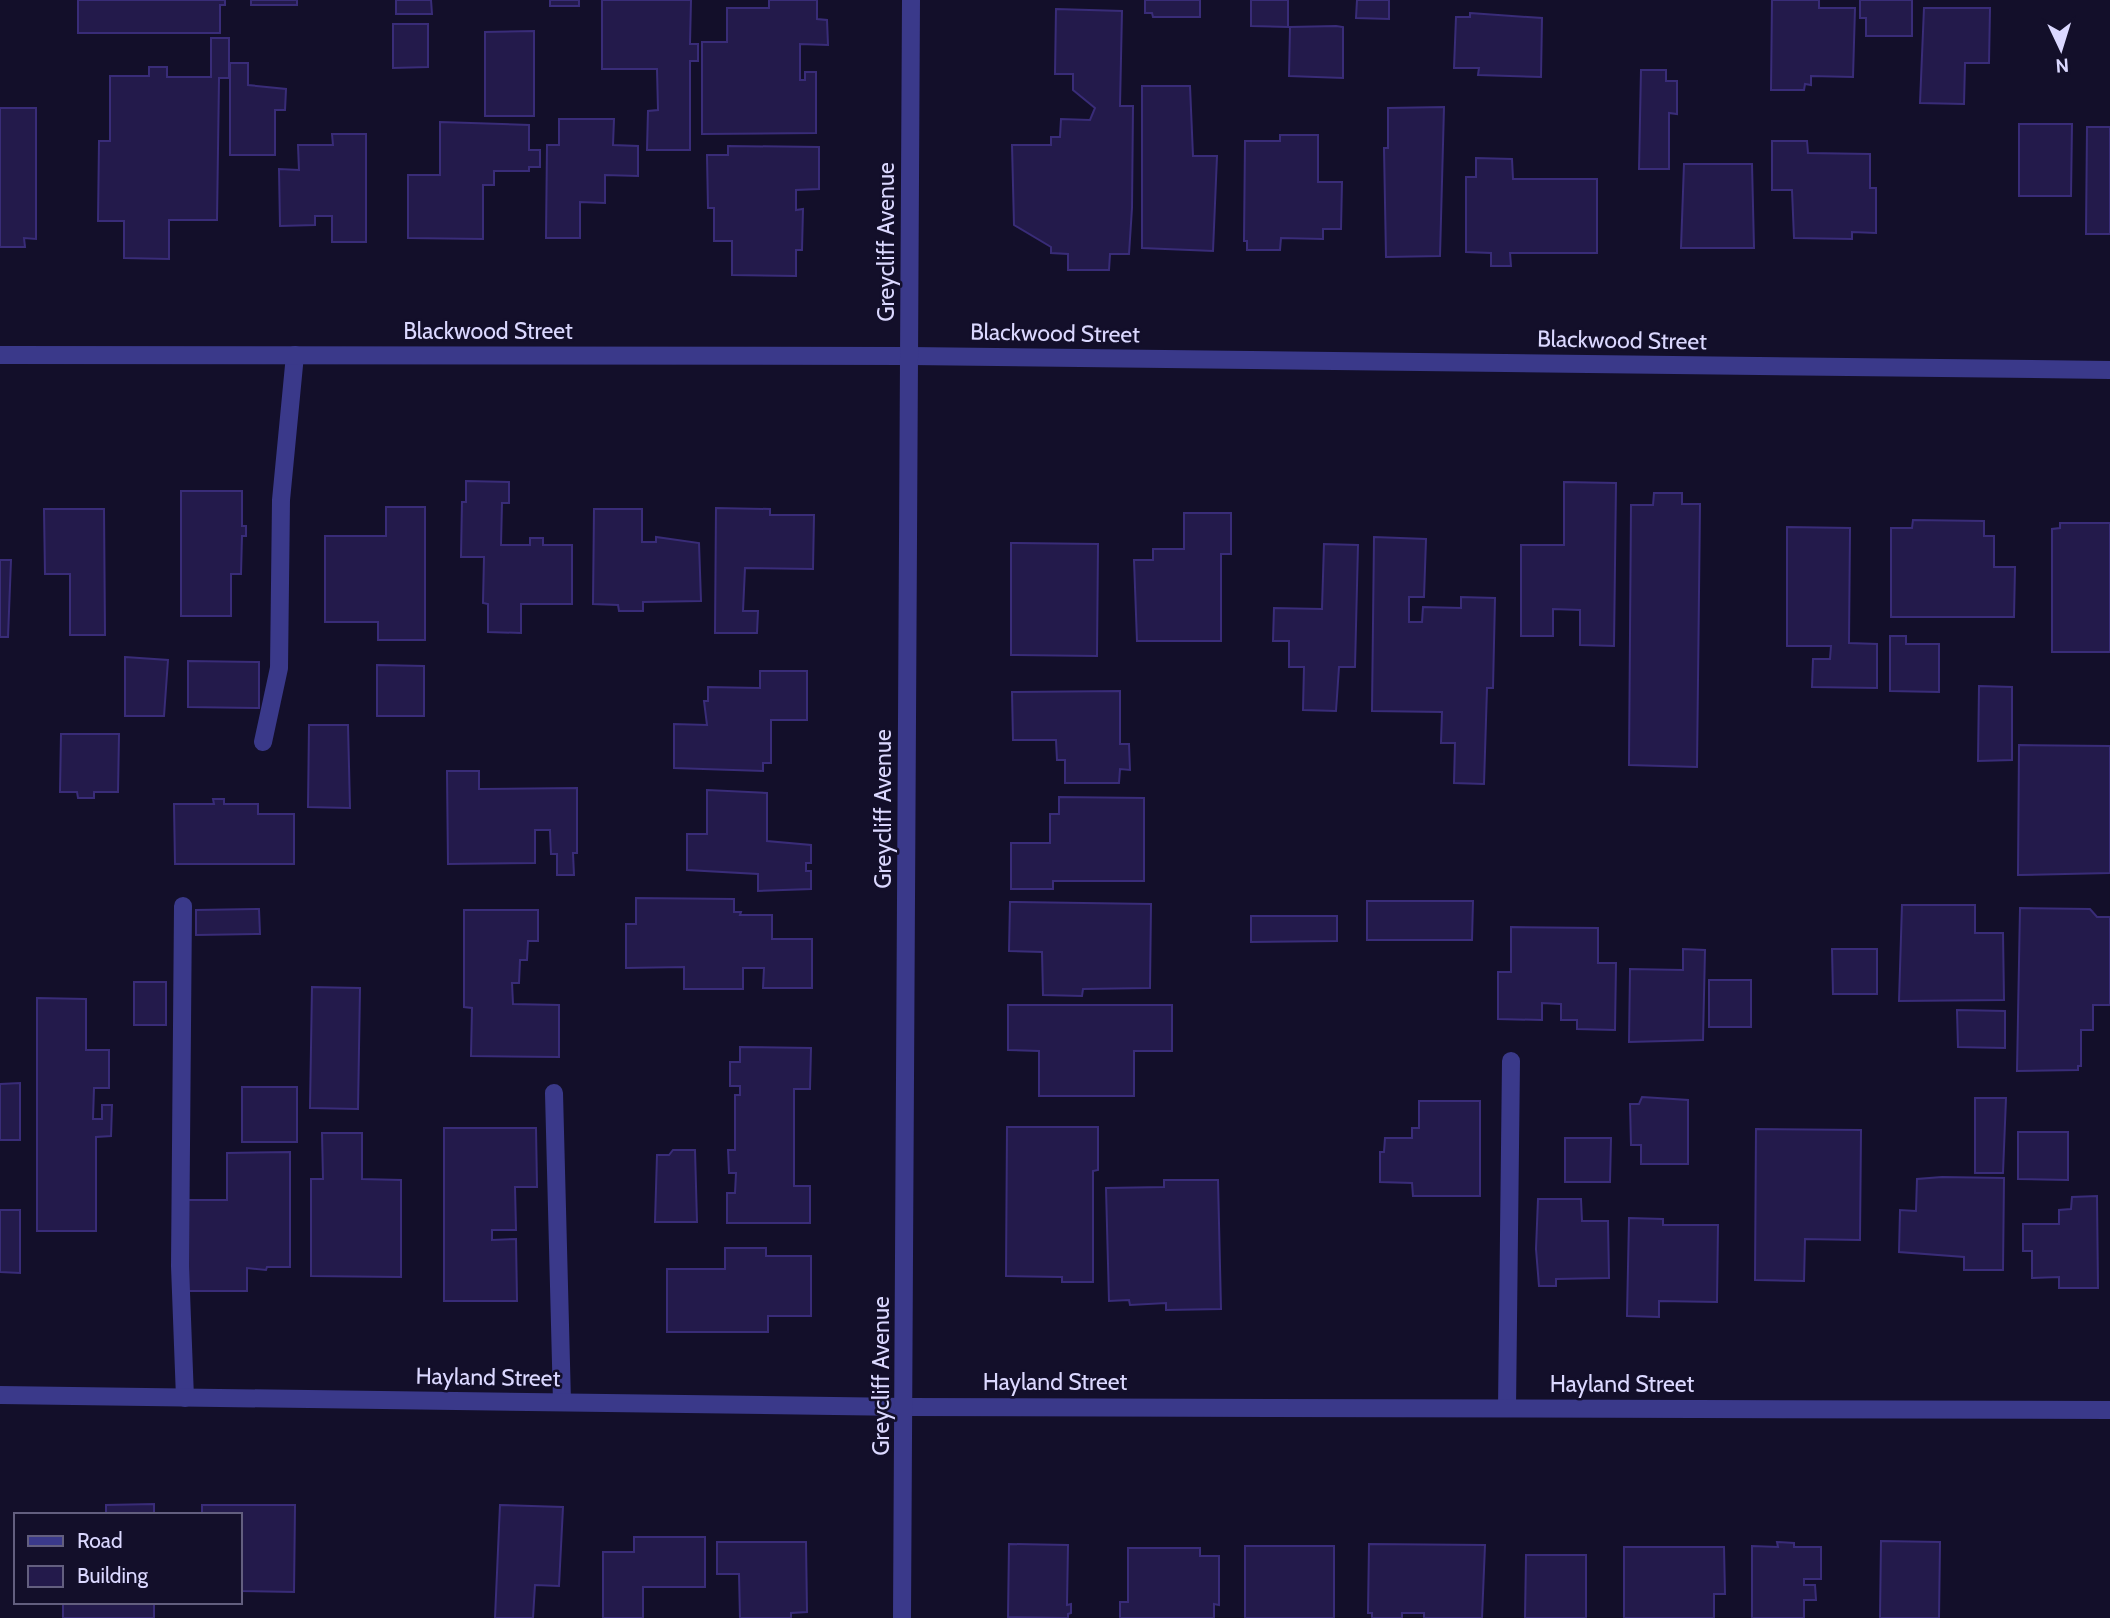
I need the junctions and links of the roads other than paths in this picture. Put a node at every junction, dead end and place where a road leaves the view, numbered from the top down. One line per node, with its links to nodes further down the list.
1 (911, 0): 4 (street, Greycliff Avenue)
2 (0, 355): 3 (street, Blackwood Street)
3 (295, 355): 4 (street, Blackwood Street); 6 (street)
4 (910, 356): 5 (street, Blackwood Street); 13 (street, Greycliff Avenue)
5 (2110, 370)
6 (263, 742)
7 (183, 906): 11 (street)
8 (1511, 1061): 14 (street)
9 (554, 1093): 12 (street)
10 (0, 1395): 11 (street, Hayland Street)
11 (185, 1398): 12 (street, Hayland Street)
12 (562, 1402): 13 (street, Hayland Street)
13 (906, 1407): 14 (street, Hayland Street); 16 (street, Greycliff Avenue)
14 (1507, 1408): 15 (street, Hayland Street)
15 (2110, 1410)
16 (902, 1618)

